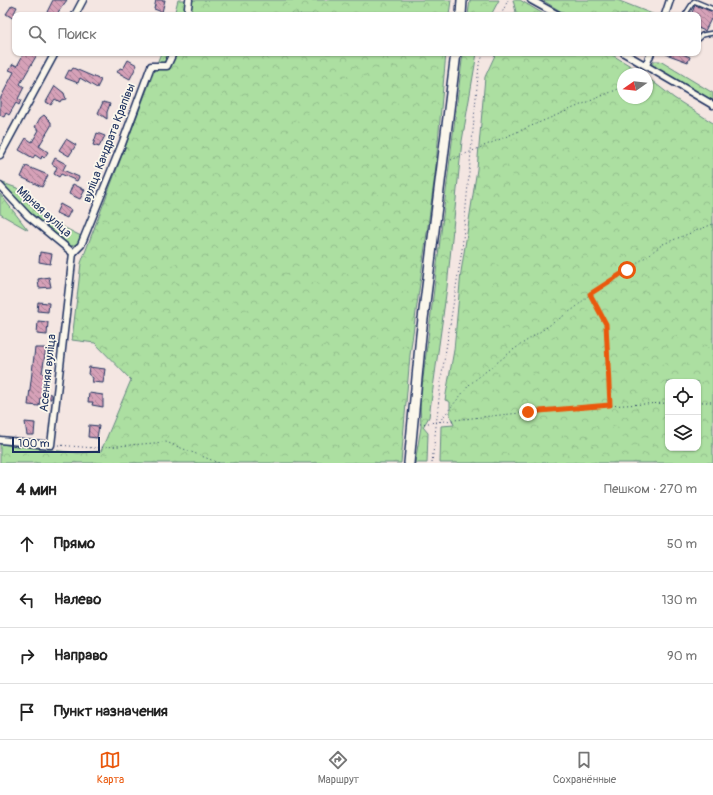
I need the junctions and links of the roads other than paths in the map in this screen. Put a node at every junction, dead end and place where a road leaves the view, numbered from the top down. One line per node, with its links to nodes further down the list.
1 (83, 0): 7 (street)
2 (189, 0): 8 (street)
3 (462, 0): 9 (main road)
4 (531, 0): 10 (street)
5 (670, 0): 11 (street)
6 (713, 9): 12 (lane)
7 (77, 12)
8 (187, 12)
9 (460, 12)
10 (553, 12)
11 (666, 12)
12 (687, 12)
13 (713, 33): 14 (lane)
14 (701, 36)
15 (53, 56): 22 (street)
16 (172, 56): 24 (street, вуліца Кандрата Крапівы)
17 (456, 56): 26 (main road)
18 (630, 56): 20 (street)
19 (650, 56): 20 (street)
20 (646, 65): 21 (street)
21 (713, 105)
22 (0, 155)
23 (0, 186): 24 (street, Мірная вуліца)
24 (72, 253): 25 (street, Асенняя вуліца)
25 (0, 440)
26 (409, 463)

